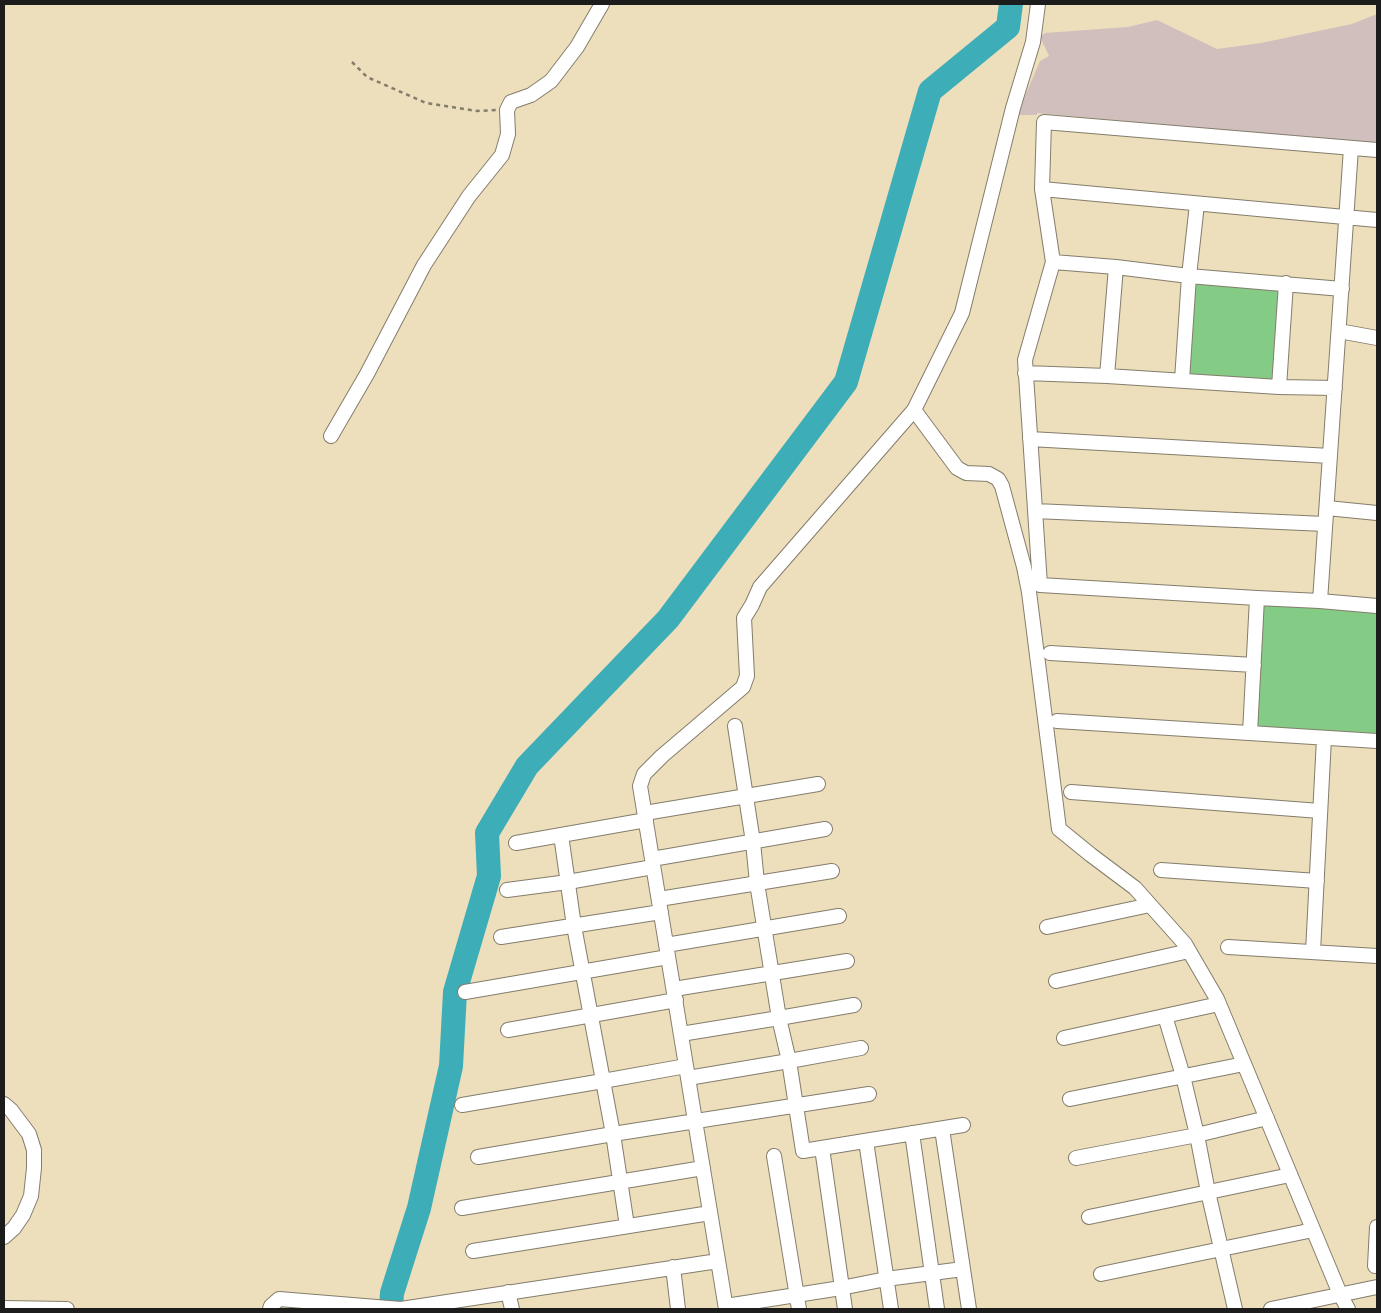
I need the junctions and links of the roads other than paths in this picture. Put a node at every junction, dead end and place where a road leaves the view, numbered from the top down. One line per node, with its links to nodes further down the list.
1 (602, 4): 22 (street)
2 (1038, 4): 21 (street)
3 (1351, 148): 4 (street); 5 (street); 7 (street)
4 (1377, 150)
5 (1042, 189): 6 (street); 9 (street)
6 (1198, 204): 7 (street); 11 (street)
7 (1346, 216): 8 (street); 13 (street)
8 (1377, 220)
9 (1053, 262): 10 (street); 16 (street)
10 (1116, 267): 11 (street); 17 (street)
11 (1189, 276): 12 (street); 18 (street)
12 (1286, 283): 13 (street); 19 (street)
13 (1342, 289): 14 (street)
14 (1339, 331): 15 (street); 20 (street)
15 (1377, 338)
16 (1025, 373): 17 (street); 23 (street)
17 (1107, 376): 18 (street)
18 (1182, 380): 19 (street)
19 (1279, 387): 20 (street)
20 (1335, 388): 24 (street)
21 (914, 410): 43 (street); 56 (street)
22 (331, 436)
23 (1030, 439): 24 (street); 26 (street)
24 (1330, 456): 25 (street)
25 (1327, 508): 27 (street); 28 (street)
26 (1035, 510): 28 (street); 29 (street)
27 (1377, 513)
28 (1326, 524): 30 (street)
29 (1257, 598): 30 (street); 33 (street)
30 (1320, 601): 31 (street)
31 (1377, 606)
32 (1050, 653): 33 (street)
33 (1254, 665): 36 (street)
34 (1057, 722): 36 (street)
35 (735, 726): 41 (street)
36 (1250, 733): 37 (street)
37 (1324, 738): 38 (street); 42 (street)
38 (1377, 741)
39 (818, 784): 41 (street)
40 (1072, 792): 42 (street)
41 (746, 796): 43 (street); 46 (street)
42 (1320, 811): 51 (street)
43 (645, 817): 45 (street); 48 (street)
44 (825, 829): 46 (street)
45 (561, 835): 47 (street); 52 (street)
46 (753, 842): 48 (street); 53 (street)
47 (516, 843)
48 (653, 863): 52 (street); 55 (street)
49 (832, 870): 53 (street)
50 (1161, 870): 51 (street)
51 (1317, 880): 65 (street)
52 (568, 882): 54 (street); 58 (street)
53 (756, 883): 55 (street); 60 (street)
54 (507, 890)
55 (660, 905): 58 (street); 63 (street)
56 (1150, 905): 59 (street); 64 (street)
57 (839, 916): 60 (street)
58 (574, 926): 61 (street); 68 (street)
59 (1047, 927)
60 (765, 929): 63 (street); 69 (street)
61 (501, 937)
62 (1228, 947): 65 (street)
63 (667, 951): 68 (street); 72 (street)
64 (1189, 952): 70 (street); 73 (street)
65 (1313, 952): 66 (street)
66 (1377, 956)
67 (847, 961): 69 (street)
68 (582, 972): 71 (street); 75 (street)
69 (772, 973): 72 (street); 77 (street)
70 (1056, 981)
71 (465, 992)
72 (675, 994): 75 (street); 79 (street)
73 (1219, 1004): 76 (street); 83 (street)
74 (854, 1005): 77 (street)
75 (590, 1015): 78 (street); 86 (street)
76 (1165, 1016): 80 (street); 85 (street)
77 (779, 1018): 79 (street); 82 (street)
78 (508, 1030)
79 (681, 1034): 84 (street)
80 (1064, 1038)
81 (862, 1048): 82 (street)
82 (789, 1061): 84 (street); 91 (street)
83 (1244, 1064): 85 (street); 92 (street)
84 (687, 1072): 86 (street); 93 (street)
85 (1183, 1076): 88 (street); 98 (street)
86 (603, 1082): 90 (street); 97 (street)
87 (869, 1094): 91 (street)
88 (1070, 1099)
89 (4, 1104): 114 (street)
90 (462, 1105)
91 (795, 1105): 93 (street); 100 (street)
92 (1267, 1118): 98 (street); 105 (street)
93 (695, 1121): 97 (street); 104 (street)
94 (963, 1125): 95 (street)
95 (942, 1129): 96 (street); 120 (street)
96 (912, 1133): 99 (street); 121 (street)
97 (613, 1134): 102 (street); 106 (street)
98 (1197, 1135): 103 (street); 107 (street)
99 (866, 1141): 100 (street); 123 (street)
100 (822, 1148): 125 (street)
101 (774, 1156): 127 (street)
102 (478, 1157)
103 (1076, 1158)
104 (703, 1168): 106 (street); 109 (street)
105 (1290, 1175): 107 (street); 113 (street)
106 (621, 1182): 108 (street); 111 (street)
107 (1208, 1192): 110 (street); 115 (street)
108 (462, 1208)
109 (710, 1213): 111 (street); 117 (street)
110 (1089, 1218)
111 (627, 1226): 116 (street)
112 (1377, 1227): 118 (street)
113 (1313, 1230): 115 (street); 128 (street)
114 (4, 1237)
115 (1221, 1249): 122 (street); 142 (street)
116 (473, 1251)
117 (718, 1261): 119 (street); 129 (street)
118 (1375, 1266)
119 (672, 1267): 126 (street); 136 (street)
120 (963, 1269): 121 (street); 141 (street)
121 (932, 1272): 123 (street); 140 (street)
122 (1101, 1274)
123 (886, 1279): 125 (street); 139 (street)
124 (1377, 1287): 128 (street)
125 (841, 1288): 127 (street); 138 (street)
126 (508, 1292): 134 (street); 135 (street)
127 (797, 1294): 129 (street); 137 (street)
128 (1340, 1294): 130 (street); 144 (street)
129 (726, 1307)
130 (1293, 1307): 143 (street)
131 (4, 1308): 132 (street)
132 (67, 1309)
133 (270, 1309): 134 (street)
134 (401, 1309)
135 (512, 1309)
136 (678, 1309)
137 (799, 1309)
138 (845, 1309)
139 (890, 1309)
140 (937, 1309)
141 (969, 1309)
142 (1235, 1309)
143 (1271, 1309)
144 (1348, 1309)

